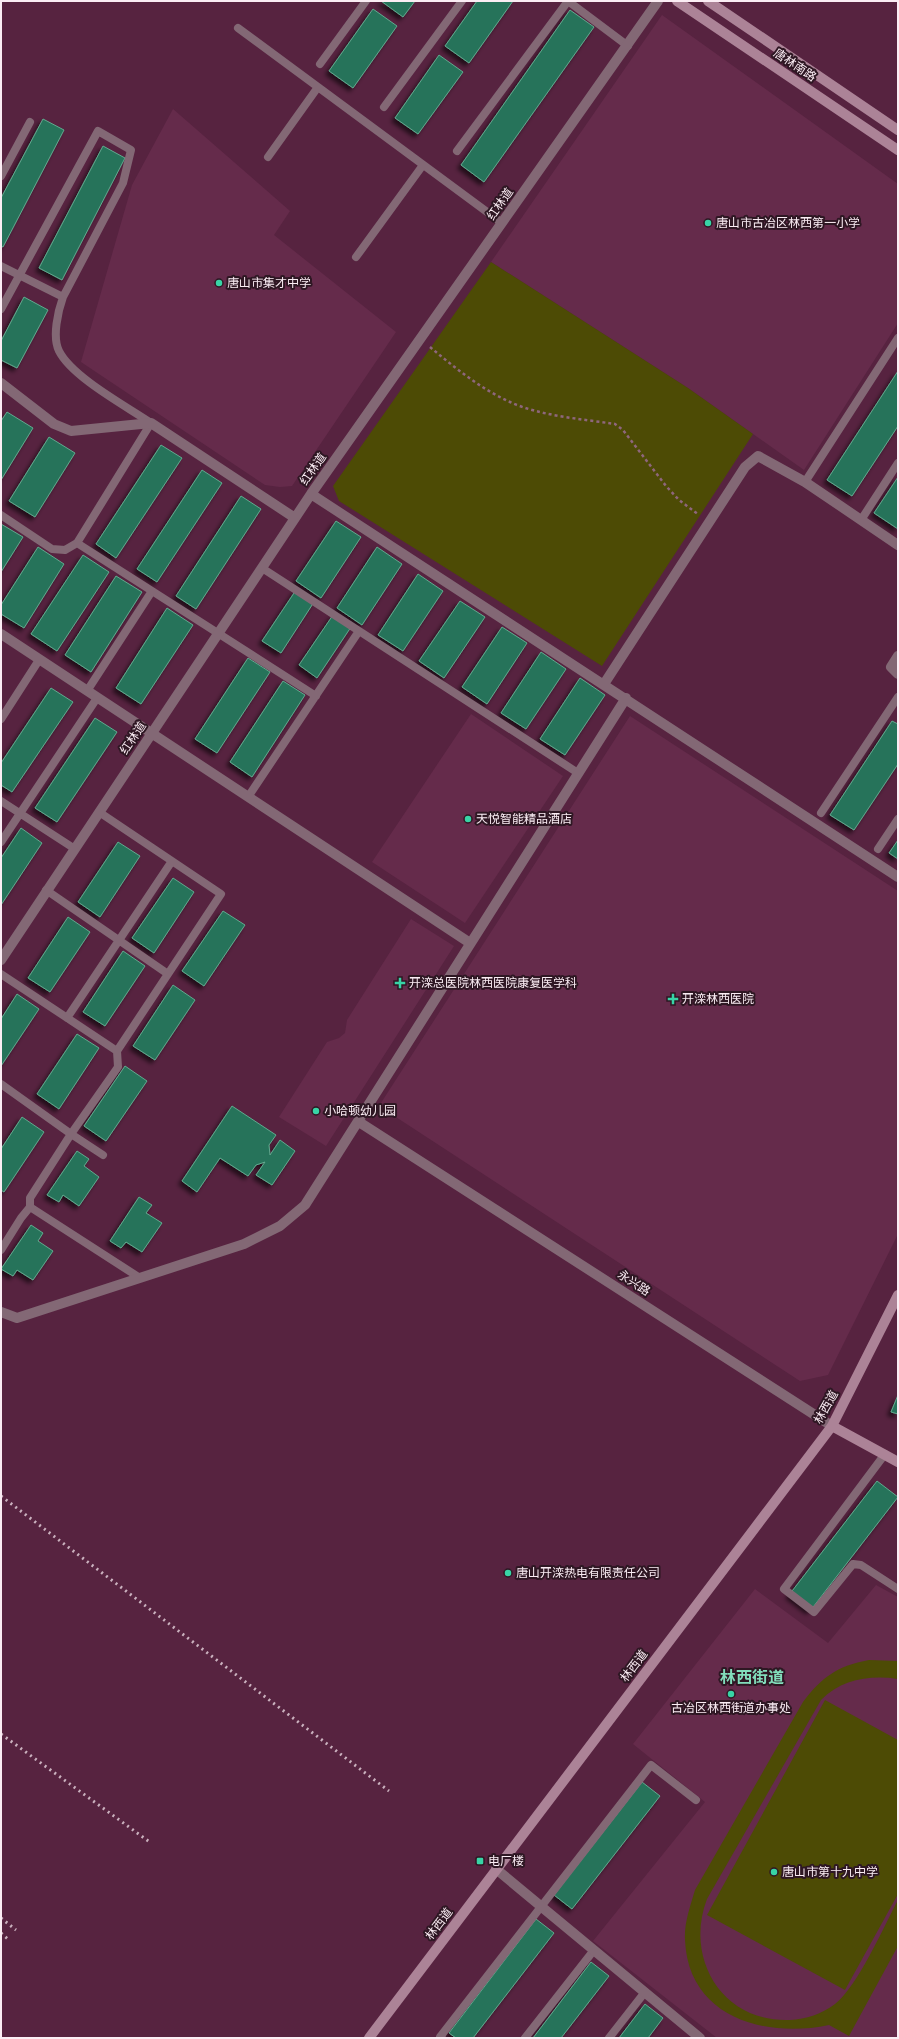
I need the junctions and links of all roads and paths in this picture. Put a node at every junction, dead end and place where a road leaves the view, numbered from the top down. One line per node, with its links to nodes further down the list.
1 (366, 1): 9 (lane)
2 (462, 1): 11 (lane)
3 (568, 1): 8 (lane); 15 (lane)
4 (658, 1): 8 (street, 红林道)
5 (677, 1): 14 (main road, 唐林南路)
6 (708, 1): 13 (main road, 唐林南路)
7 (238, 28): 10 (lane)
8 (628, 46): 19 (street, 红林道)
9 (320, 64)
10 (318, 88): 16 (lane); 17 (lane)
11 (384, 107)
12 (30, 122): 18 (lane)
13 (898, 130)
14 (898, 150)
15 (457, 151)
16 (268, 156)
17 (423, 165): 19 (lane); 20 (lane)
18 (1, 176)
19 (502, 223): 25 (street, 红林道)
20 (356, 257)
21 (1, 266): 22 (lane)
22 (20, 275): 23 (lane); 23 (lane); 24 (lane)
23 (63, 297): 28 (lane)
24 (1, 309)
25 (420, 339): 31 (street, 红林道); 35 (path)
26 (897, 342): 30 (lane)
27 (1, 383): 28 (street)
28 (151, 423): 33 (street); 36 (lane)
29 (898, 462): 34 (lane)
30 (805, 482): 34 (street); 35 (street)
31 (311, 494): 33 (street, 红林道); 46 (street)
32 (1, 515): 36 (lane)
33 (295, 518): 38 (street, 红林道)
34 (861, 520): 37 (street)
35 (709, 522): 46 (street)
36 (77, 542): 39 (lane)
37 (898, 544)
38 (262, 568): 40 (lane); 41 (street, 红林道)
39 (152, 591): 41 (lane); 47 (lane)
40 (359, 631): 48 (lane); 54 (lane)
41 (218, 633): 48 (lane); 53 (street, 红林道)
42 (1, 634): 44 (street)
43 (898, 656): 45 (street)
44 (39, 660): 47 (street); 52 (lane)
45 (898, 674)
46 (604, 684): 50 (street)
47 (87, 691): 49 (street)
48 (316, 696): 55 (lane)
49 (97, 698): 53 (street); 58 (lane)
50 (626, 698): 54 (street); 65 (street)
51 (898, 698): 59 (lane)
52 (1, 719)
53 (152, 733): 55 (street); 57 (street, 红林道)
54 (578, 773): 68 (street)
55 (248, 797): 68 (street)
56 (1, 801): 58 (lane)
57 (100, 812): 62 (street, 红林道); 64 (lane)
58 (20, 813): 61 (lane); 62 (lane)
59 (821, 813)
60 (898, 819): 63 (lane)
61 (1, 842)
62 (75, 849): 66 (street, 红林道)
63 (878, 849)
64 (172, 861): 67 (lane); 71 (lane)
65 (898, 877)
66 (46, 890): 67 (lane); 69 (street, 红林道)
67 (119, 940): 71 (lane); 72 (lane)
68 (470, 943): 75 (street)
69 (1, 960)
70 (1, 974): 72 (lane)
71 (168, 974): 73 (lane)
72 (67, 1018): 73 (lane)
73 (117, 1051): 76 (lane)
74 (1, 1084): 76 (lane)
75 (359, 1122): 80 (street); 83 (street, 永兴路)
76 (71, 1134): 77 (lane); 78 (lane)
77 (103, 1156)
78 (30, 1207): 79 (lane); 80 (lane)
79 (1, 1250)
80 (140, 1278): 82 (street)
81 (898, 1295): 83 (main road, 林西道)
82 (1, 1312)
83 (832, 1426): 84 (main road, 永兴路); 88 (main road, 林西道)
84 (885, 1454): 85 (main road, 永兴路); 86 (lane)
85 (898, 1462)
86 (898, 1587)
87 (696, 1800): 89 (lane)
88 (496, 1870): 89 (street); 93 (main road, 林西道)
89 (540, 1906): 90 (street); 94 (lane)
90 (594, 1950): 91 (street); 95 (lane)
91 (644, 1992): 92 (street); 96 (lane)
92 (695, 2037)
93 (369, 2038)
94 (442, 2038)
95 (525, 2038)
96 (609, 2038)

